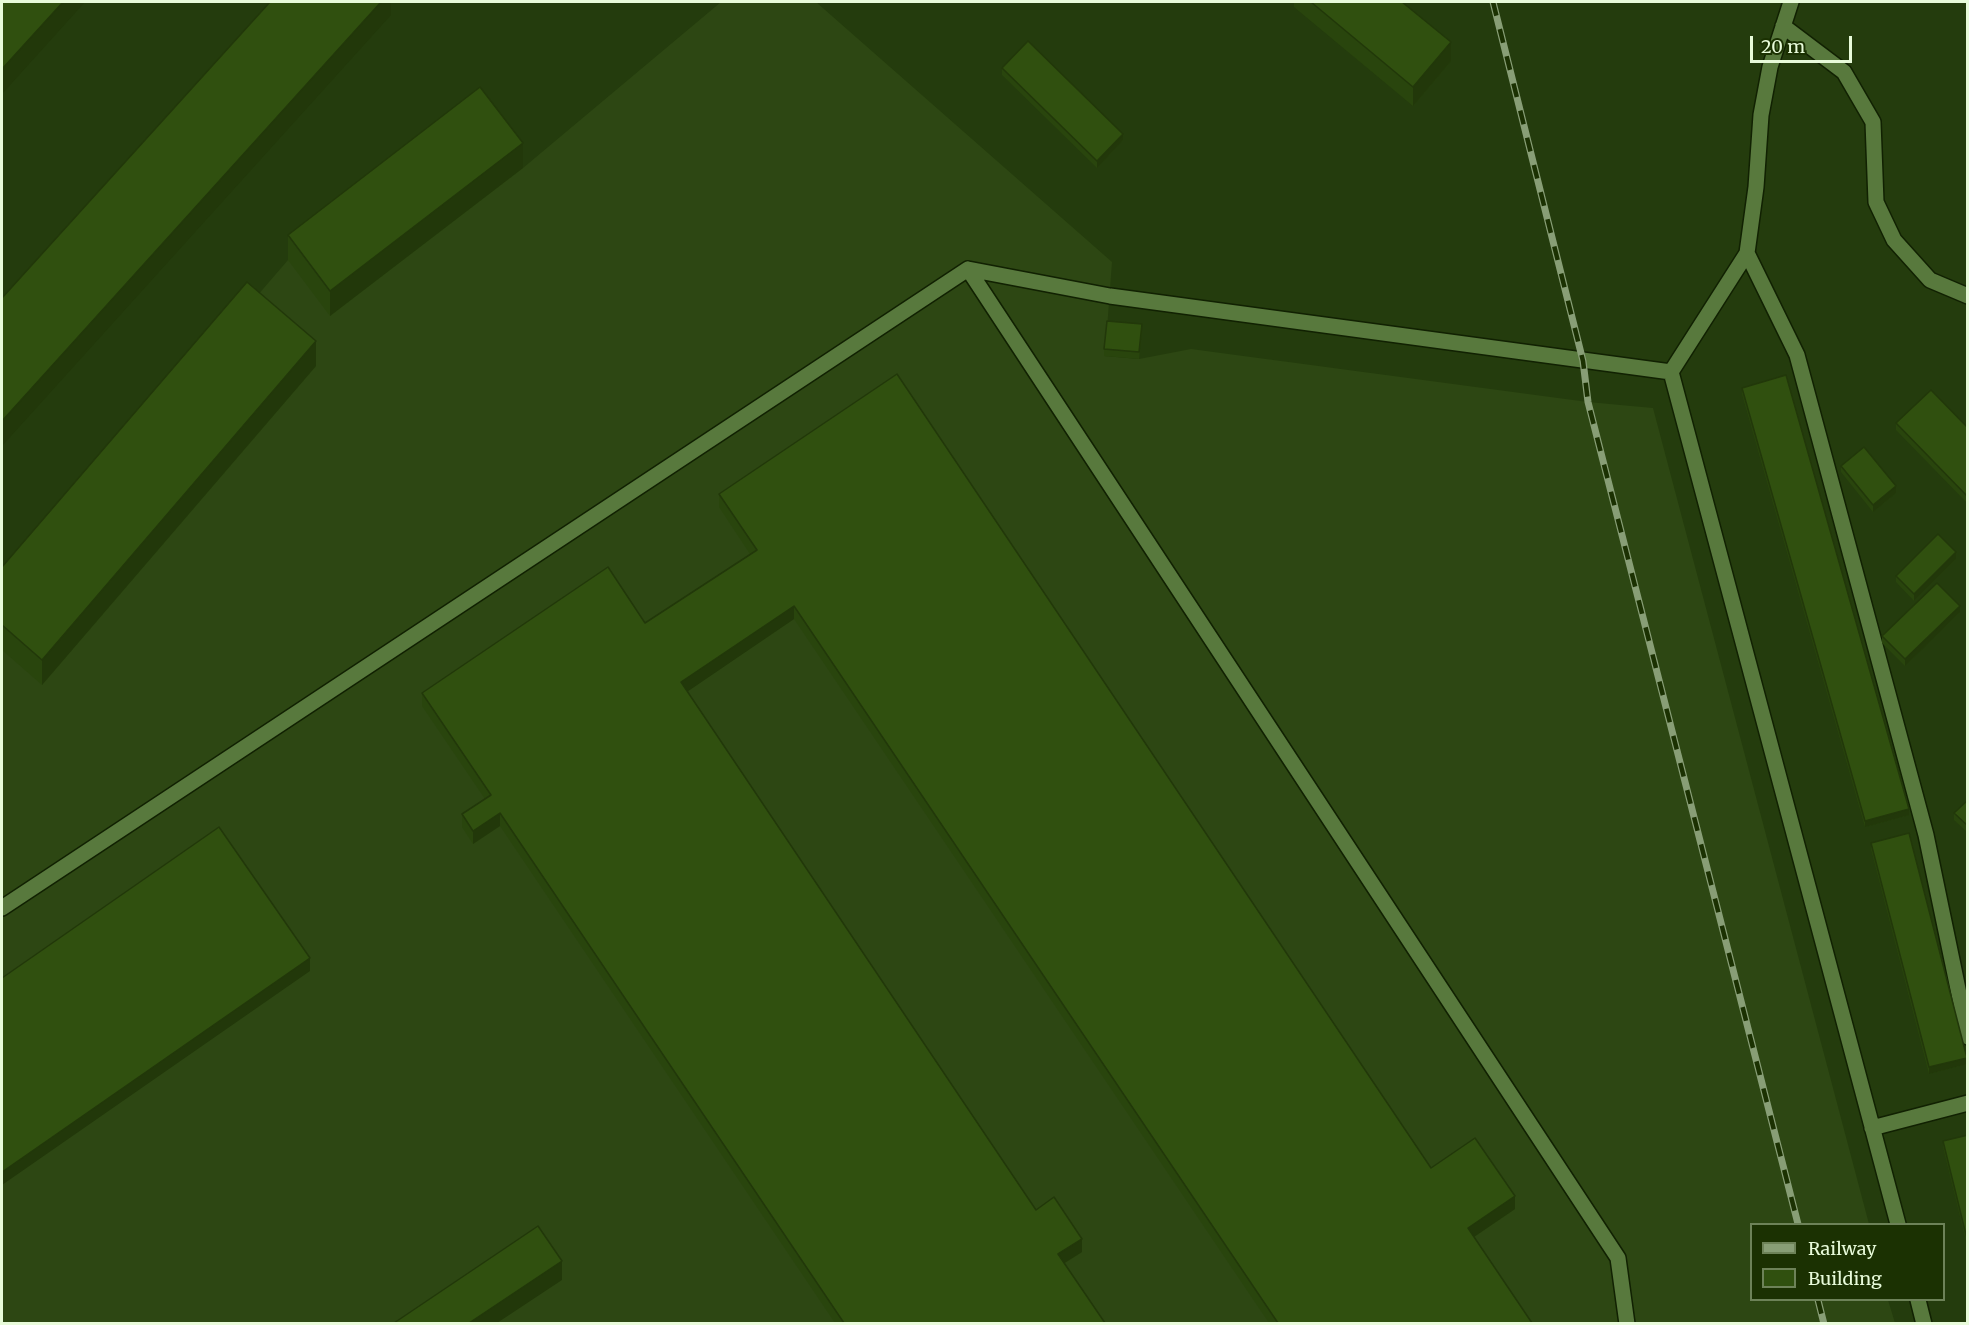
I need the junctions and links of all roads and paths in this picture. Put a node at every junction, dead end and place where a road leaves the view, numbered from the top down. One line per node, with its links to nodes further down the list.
1 (1791, 2): 2 (lane)
2 (1783, 26): 3 (lane); 5 (lane)
3 (1747, 253): 6 (lane); 8 (lane)
4 (968, 269): 6 (lane); 7 (lane); 13 (lane)
5 (1968, 296)
6 (1671, 372): 10 (lane)
7 (2, 908)
8 (1968, 1036)
9 (1968, 1103): 10 (lane)
10 (1872, 1128): 11 (lane)
11 (1898, 1223)
12 (1918, 1301): 14 (lane)
13 (1627, 1323)
14 (1924, 1323)

